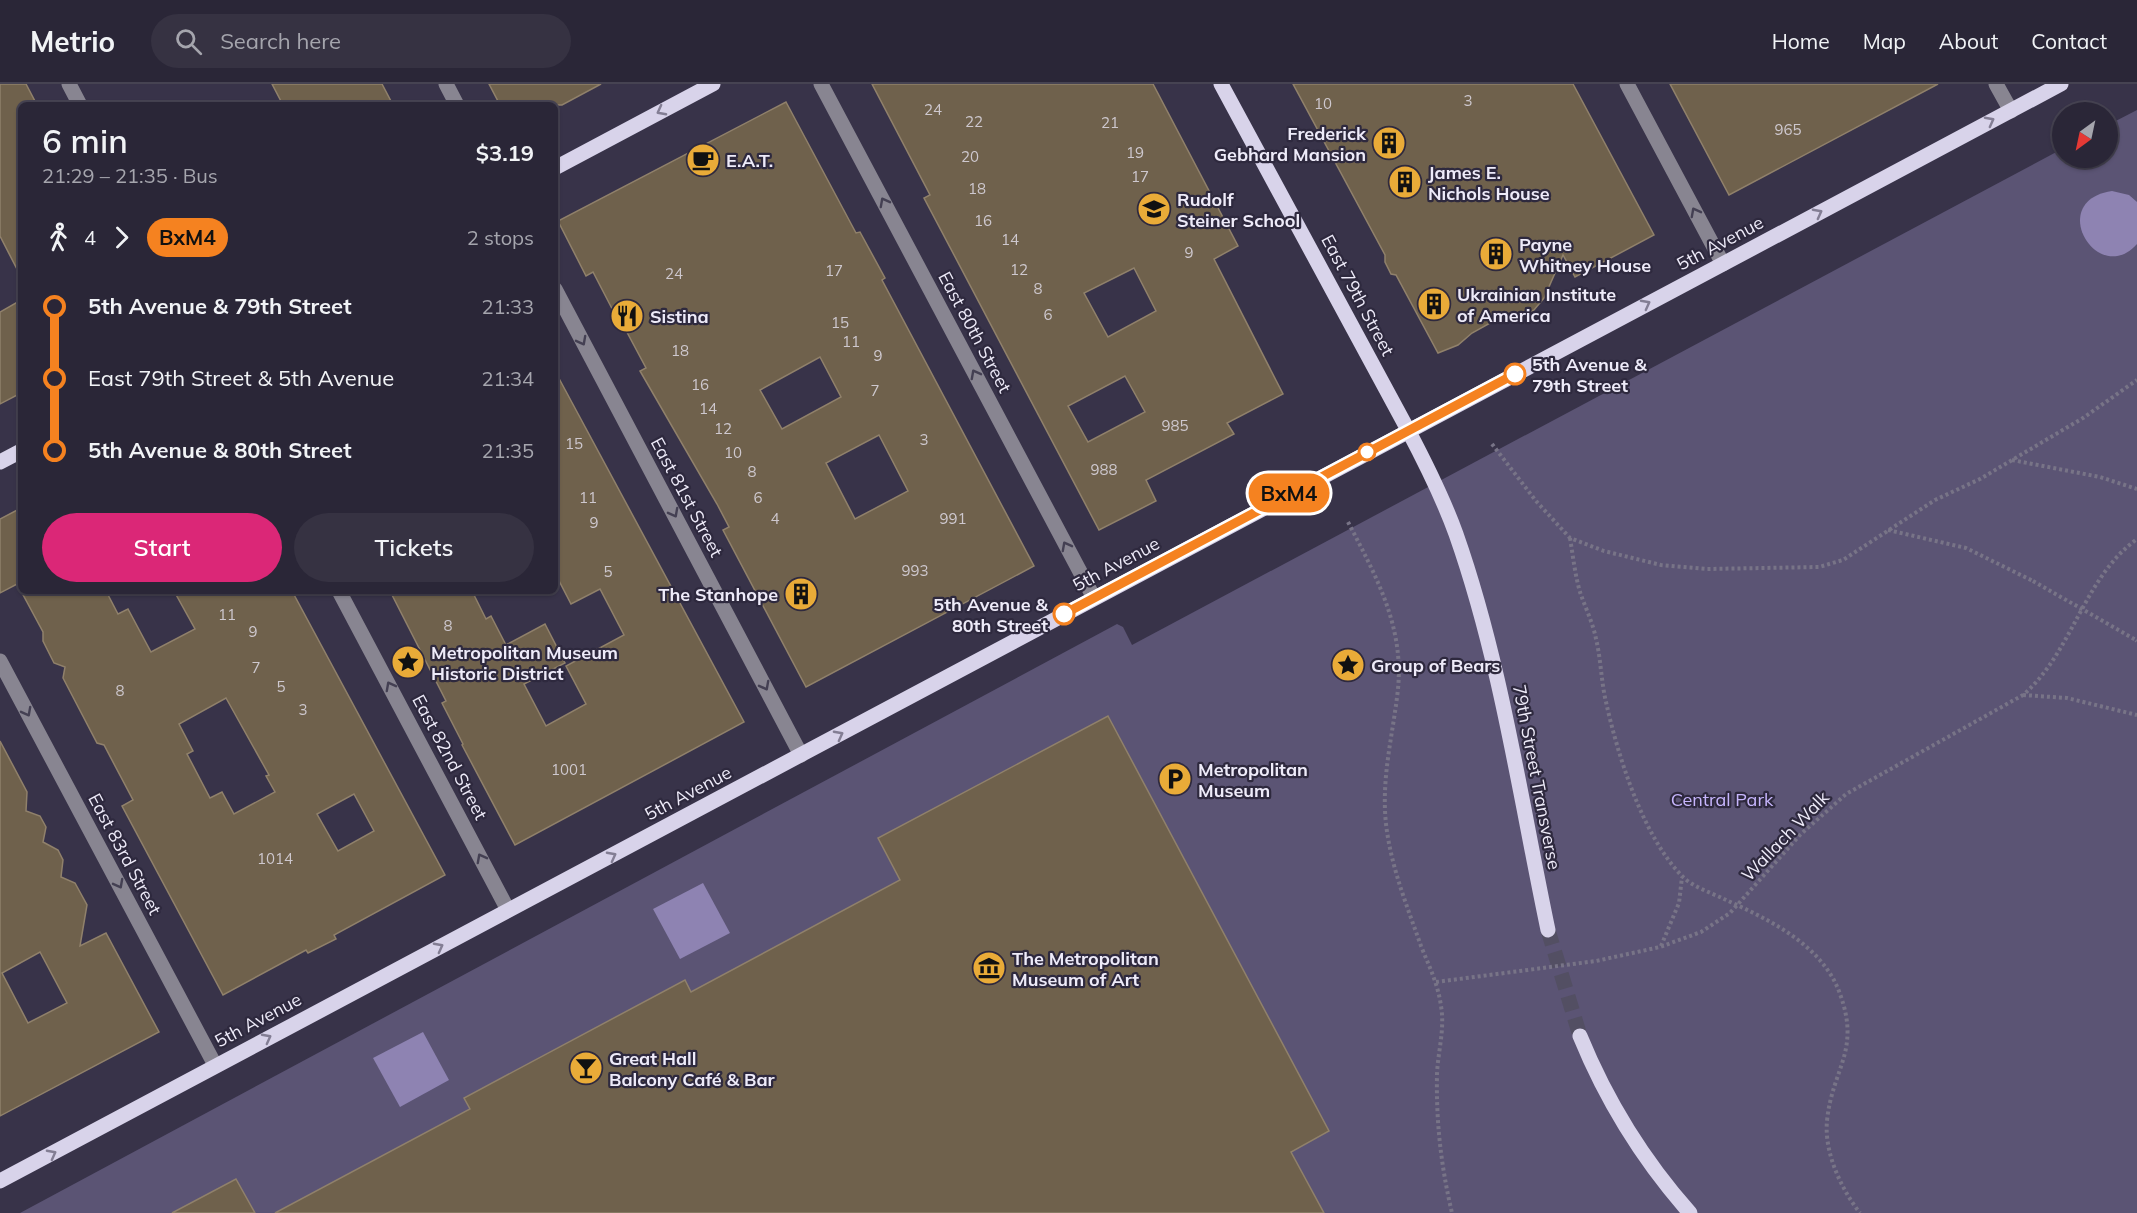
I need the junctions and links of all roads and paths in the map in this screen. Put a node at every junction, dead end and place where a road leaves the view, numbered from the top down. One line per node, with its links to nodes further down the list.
1 (69, 84): 9 (street)
2 (446, 84): 10 (street)
3 (713, 84): 12 (main road, one-way to 12)
4 (822, 84): 27 (street, East 80th Street, one-way to 4)
5 (1221, 84): 16 (main road, East 79th Street)
6 (1628, 84): 13 (street, one-way to 6)
7 (1996, 84): 11 (street)
8 (2061, 84): 11 (main road, 5th Avenue)
9 (78, 102)
10 (455, 102)
11 (2011, 111): 13 (main road, 5th Avenue, one-way to 11)
12 (558, 166)
13 (1722, 264): 16 (main road, 5th Avenue, one-way to 13)
14 (558, 295): 32 (street, East 81st Street, one-way to 32)
15 (2137, 380): 19 (path)
16 (1408, 430): 27 (main road, 5th Avenue); 36 (main road, 79th Street Transverse)
17 (1492, 444): 24 (path)
18 (18, 453): 20 (main road)
19 (2012, 459): 21 (path); 23 (path)
20 (0, 462)
21 (2137, 489)
22 (1348, 522): 38 (path)
23 (1888, 530): 24 (path); 28 (path, bridge)
24 (1570, 538): 33 (path)
25 (2137, 539): 30 (path, Wallach Walk)
26 (341, 594): 35 (street, East 82nd Street, one-way to 26)
27 (1094, 598): 32 (main road, 5th Avenue, one-way to 27)
28 (2137, 641)
29 (0, 661): 40 (street, East 83rd Street, one-way to 40)
30 (2024, 695): 31 (path); 34 (path, Wallach Walk)
31 (2137, 715)
32 (801, 755): 35 (main road, 5th Avenue, one-way to 32)
33 (1682, 876): 34 (path); 37 (path)
34 (1738, 905): 37 (path, Wallach Walk); 44 (path)
35 (508, 910): 40 (main road, 5th Avenue, one-way to 35)
36 (1548, 930)
37 (1660, 947): 38 (path, Wallach Walk)
38 (1436, 982): 42 (path)
39 (1580, 1036): 43 (main road)
40 (215, 1065): 41 (main road, 5th Avenue, one-way to 40)
41 (0, 1181)
42 (1452, 1213)
43 (1690, 1213)
44 (1860, 1213)

